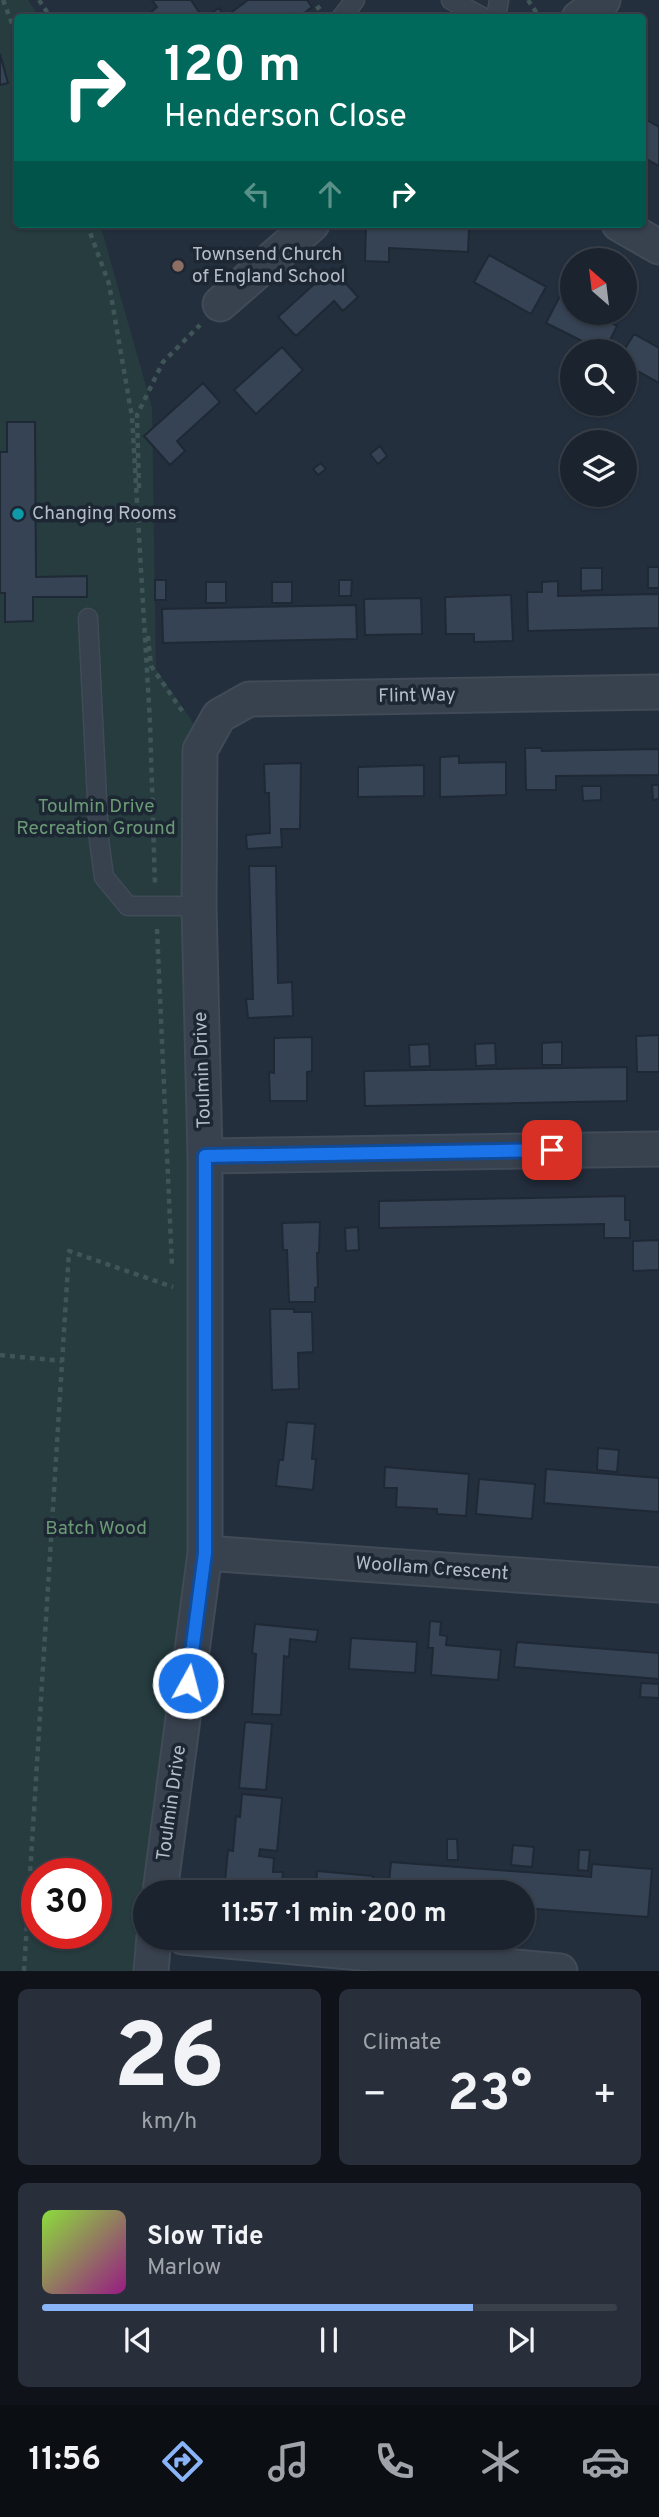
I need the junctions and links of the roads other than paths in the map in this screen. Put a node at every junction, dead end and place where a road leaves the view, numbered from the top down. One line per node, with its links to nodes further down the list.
1 (355, 0): 4 (lane)
2 (451, 0): 5 (lane)
3 (603, 0): 6 (street)
4 (344, 14)
5 (477, 14)
6 (584, 14)
7 (307, 228): 10 (street)
8 (626, 228): 9 (street)
9 (659, 247)
10 (220, 304)
11 (88, 618): 14 (lane)
12 (659, 692): 13 (street, Flint Way)
13 (202, 746): 14 (street, Toulmin Drive)
14 (199, 906): 16 (street, Toulmin Drive)
15 (659, 1149): 16 (street)
16 (205, 1156): 17 (street, Toulmin Drive)
17 (205, 1553): 18 (street, Woollam Crescent); 19 (street, Toulmin Drive)
18 (659, 1585)
19 (162, 1880)
20 (153, 1950): 22 (street)
21 (327, 1950): 23 (street)
22 (151, 1971)
23 (560, 1971)

